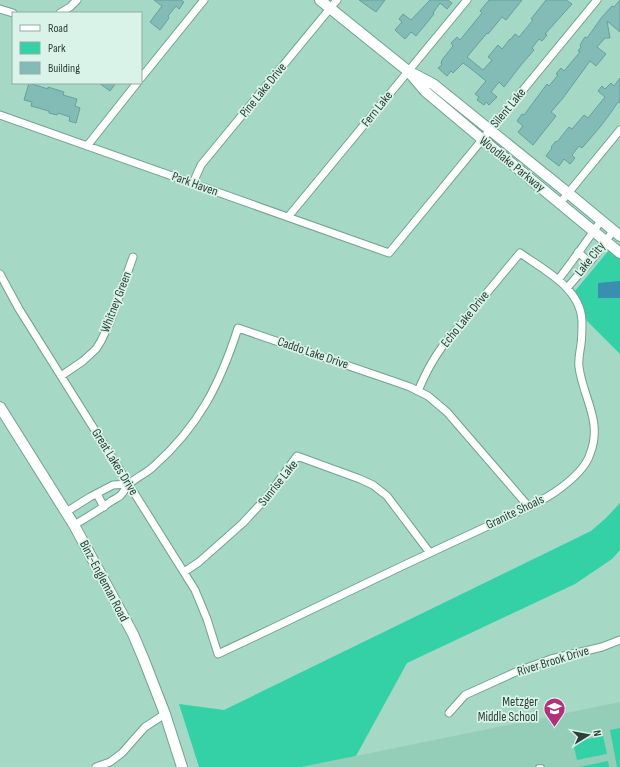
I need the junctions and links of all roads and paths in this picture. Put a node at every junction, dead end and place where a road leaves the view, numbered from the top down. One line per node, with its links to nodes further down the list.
1 (78, 0): 9 (street)
2 (204, 0): 12 (street)
3 (320, 0): 8 (street, Woodlake Parkway)
4 (337, 0): 8 (street, Pine Lake Drive)
5 (467, 0): 11 (street, Fern Lake)
6 (597, 0): 15 (street, Silent Lake)
7 (0, 9): 10 (street)
8 (330, 9): 11 (street, Woodlake Parkway); 19 (street, Pine Lake Drive)
9 (62, 12)
10 (12, 13)
11 (408, 71): 15 (street, Woodlake Parkway); 17 (street, Woodlake Parkway); 22 (street, Fern Lake)
12 (142, 77)
13 (136, 84): 18 (street)
14 (0, 115): 18 (street, Park Haven)
15 (490, 130): 17 (street, Silent Lake); 20 (street, Woodlake Parkway)
16 (620, 130): 20 (street)
17 (482, 139): 21 (street, Woodlake Parkway); 28 (street, Silent Lake)
18 (87, 146): 19 (street, Park Haven)
19 (192, 183): 22 (street, Park Haven)
20 (568, 193): 21 (street); 23 (street, Woodlake Parkway)
21 (560, 203): 24 (street, Woodlake Parkway)
22 (288, 217): 28 (street, Park Haven)
23 (601, 220): 24 (street, Lake City); 25 (street, Woodlake Parkway)
24 (594, 231): 26 (street, Woodlake Parkway); 27 (street, Lake City)
25 (617, 234): 26 (street, Lake City)
26 (606, 241): 30 (street, Woodlake Parkway); 32 (street, Lake City)
27 (578, 252): 32 (street); 34 (street, Lake City)
28 (389, 253)
29 (520, 253): 34 (street, Granite Shoals); 37 (street, Echo Lake Drive)
30 (620, 253)
31 (133, 257): 36 (street, Whitney Green)
32 (589, 262): 35 (street, Lake City)
33 (0, 274): 36 (street, Great Lakes Drive)
34 (558, 280): 35 (street, Granite Shoals)
35 (567, 288): 42 (street, Granite Shoals)
36 (61, 376): 39 (street, Great Lakes Drive)
37 (418, 391): 39 (street, Caddo Lake Drive); 42 (street, Caddo Lake Drive)
38 (0, 407): 43 (street, Binz-Engleman Road)
39 (129, 484): 40 (street, Caddo Lake Drive); 41 (street, Caddo Lake Drive); 46 (street, Great Lakes Drive)
40 (97, 494): 41 (street); 43 (street, Caddo Lake Drive)
41 (104, 507): 44 (street, Caddo Lake Drive)
42 (529, 507): 45 (street, Granite Shoals)
43 (66, 512): 44 (street, Binz-Engleman Road)
44 (74, 525): 50 (street, Binz-Engleman Road)
45 (430, 553): 46 (street, Sunrise Lake); 48 (street, Granite Shoals)
46 (184, 572): 48 (street, Great Lakes Drive)
47 (620, 640): 49 (street, River Brook Drive)
48 (218, 654)
49 (449, 713)
50 (165, 714): 51 (street); 52 (street, Binz-Engleman Road)
51 (96, 767)
52 (182, 767)
53 (538, 767): 54 (lane)
54 (542, 767)

